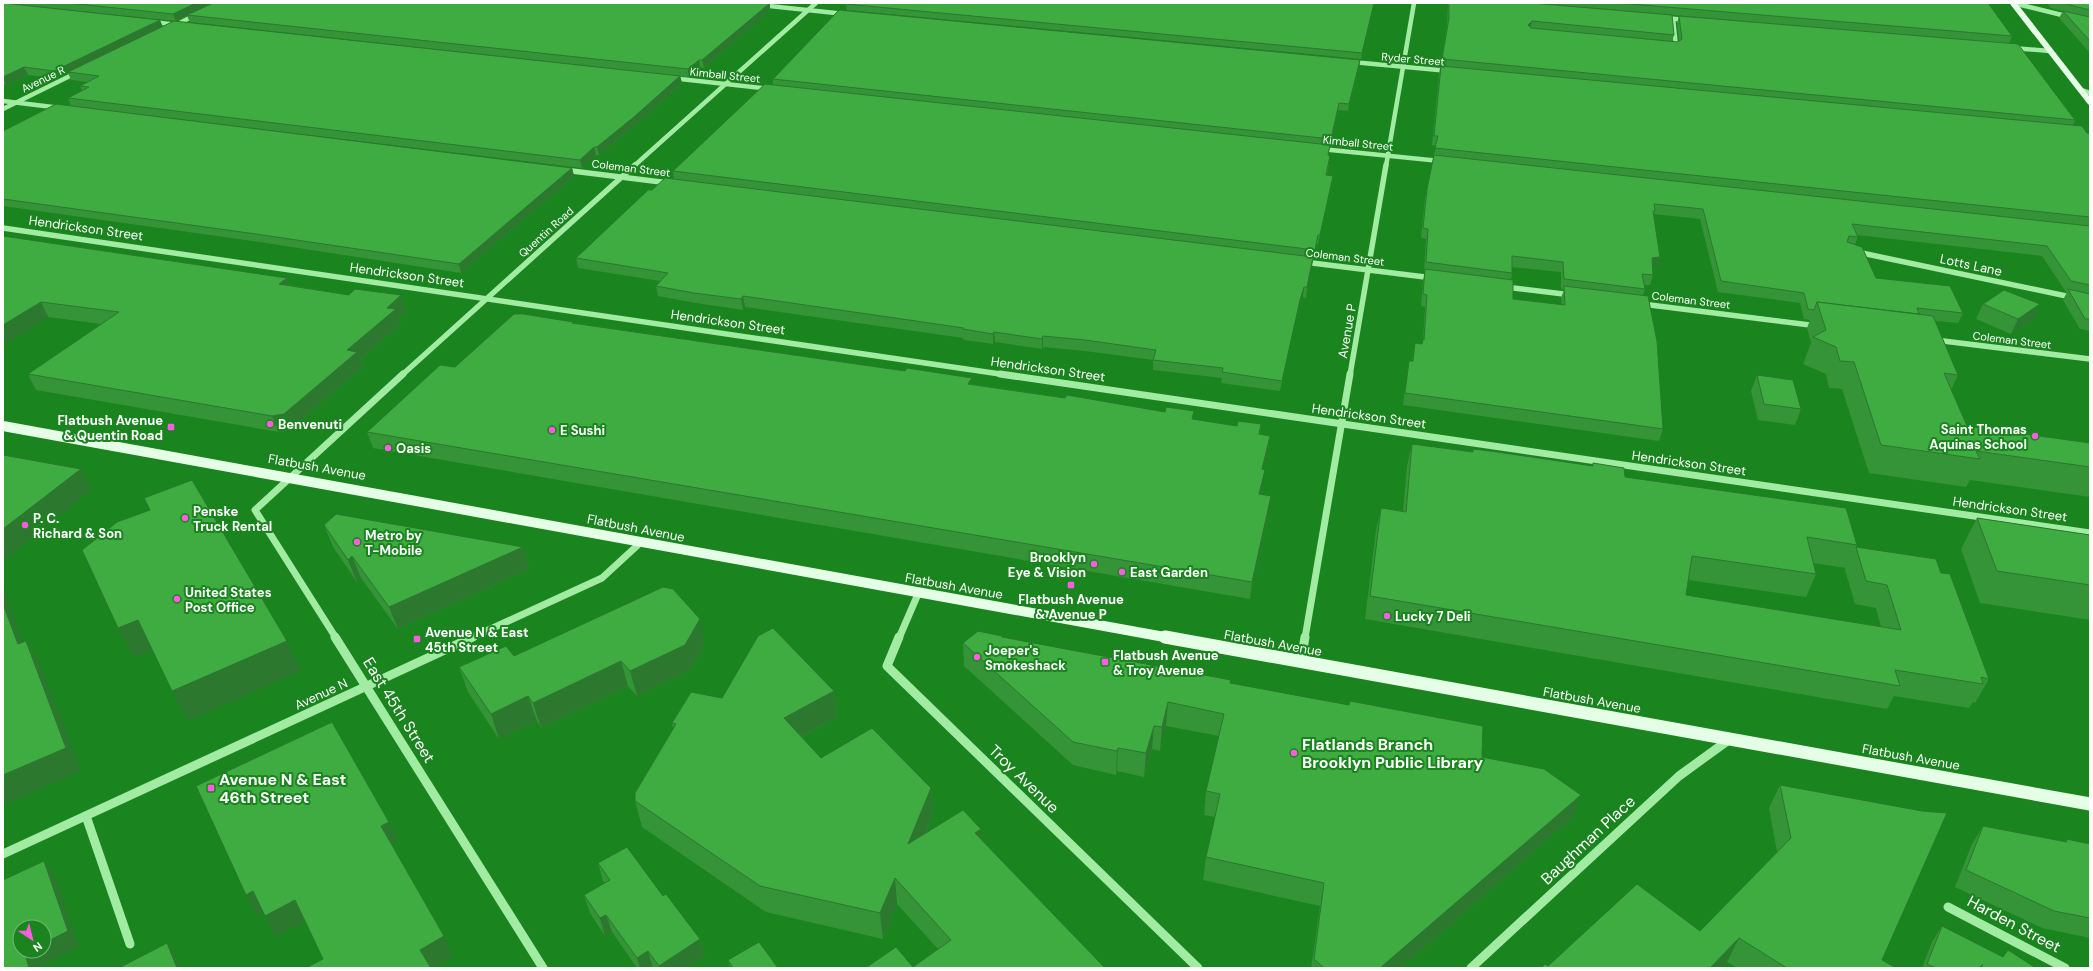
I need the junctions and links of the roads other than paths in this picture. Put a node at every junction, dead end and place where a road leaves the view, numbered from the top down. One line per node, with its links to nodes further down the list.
1 (816, 3): 5 (street, Quentin Road)
2 (1414, 3): 20 (street, Avenue P)
3 (2013, 3): 9 (street); 18 (main road)
4 (758, 5): 5 (street)
5 (808, 10): 7 (street); 24 (street, Quentin Road)
6 (201, 12): 13 (street)
7 (848, 14)
8 (1658, 17): 10 (street)
9 (2077, 18)
10 (1673, 19): 11 (street); 16 (street)
11 (1689, 20)
12 (147, 21): 13 (street)
13 (176, 24): 14 (street); 15 (street)
14 (190, 26)
15 (164, 31)
16 (1668, 45)
17 (2010, 47): 18 (street)
18 (2050, 51): 26 (main road)
19 (1346, 62): 20 (street, Ryder Street)
20 (1403, 67): 22 (street, Ryder Street); 34 (street, Avenue P)
21 (80, 71): 29 (street, Avenue R)
22 (1454, 72)
23 (662, 77): 24 (street, Kimball Street)
24 (726, 84): 25 (street, Kimball Street); 37 (street, Quentin Road)
25 (776, 90)
26 (2081, 90): 27 (street); 30 (main road)
27 (2090, 93)
28 (3, 101): 29 (street)
29 (16, 102): 31 (street); 32 (street, Avenue R)
30 (2090, 102)
31 (64, 108)
32 (3, 109)
33 (1315, 148): 34 (street, Kimball Street)
34 (1388, 156): 35 (street, Kimball Street); 42 (street, Avenue P)
35 (1442, 162)
36 (556, 169): 37 (street, Coleman Street)
37 (622, 177): 38 (street, Coleman Street); 46 (street, Quentin Road)
38 (676, 184)
39 (3, 228): 46 (street, Hendrickson Street)
40 (1847, 250): 47 (street, Lotts Lane)
41 (1295, 261): 42 (street, Coleman Street)
42 (1368, 270): 43 (street, Coleman Street); 52 (street, Avenue P)
43 (1440, 279)
44 (1495, 286): 45 (street)
45 (1582, 296)
46 (486, 299): 52 (street, Hendrickson Street); 54 (street, Quentin Road)
47 (2090, 301)
48 (1637, 303): 49 (street, Coleman Street)
49 (1823, 326)
50 (1925, 339): 51 (street, Coleman Street)
51 (2090, 359)
52 (1342, 424): 55 (street, Hendrickson Street); 58 (street, Avenue P)
53 (3, 426): 54 (main road, Flatbush Avenue)
54 (290, 476): 56 (main road, Flatbush Avenue); 59 (street, East 45th Street)
55 (2090, 533)
56 (640, 543): 57 (main road, Flatbush Avenue); 59 (street, Avenue N)
57 (918, 594): 58 (main road, Flatbush Avenue); 67 (street, Troy Avenue)
58 (1301, 662): 60 (main road, Flatbush Avenue)
59 (367, 687): 62 (street, Avenue N); 66 (street, East 45th Street)
60 (1730, 739): 61 (main road, Flatbush Avenue); 68 (street, Baughman Place)
61 (2090, 804)
62 (86, 816): 63 (street, Avenue N); 65 (street)
63 (3, 854)
64 (1948, 907): 69 (street, Harden Street)
65 (130, 944)
66 (543, 968)
67 (1198, 968)
68 (1471, 968)
69 (2065, 968)

